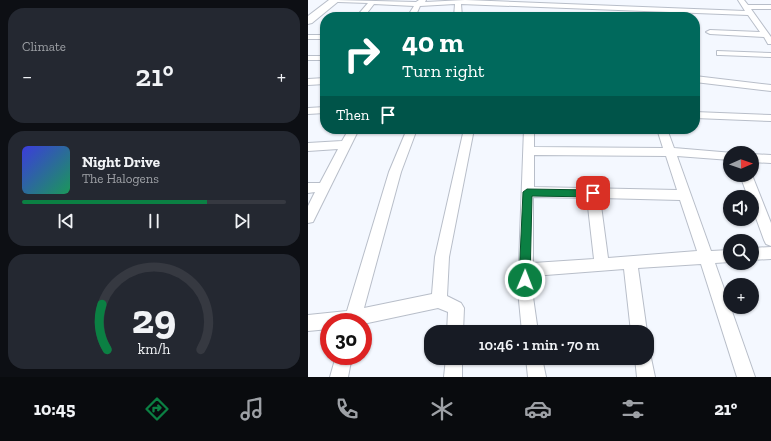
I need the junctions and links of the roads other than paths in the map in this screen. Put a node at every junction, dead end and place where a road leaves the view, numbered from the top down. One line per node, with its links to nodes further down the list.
1 (335, 0): 12 (main road)
2 (338, 0): 3 (street)
3 (346, 0): 5 (street); 13 (main road)
4 (741, 0): 10 (street)
5 (373, 1): 7 (street); 14 (street)
6 (460, 1): 7 (street); 8 (street); 16 (street)
7 (420, 2): 15 (street)
8 (540, 6): 17 (street)
9 (771, 7): 10 (street)
10 (749, 10): 18 (street); 25 (street)
11 (320, 12): 20 (main road)
12 (320, 12)
13 (331, 12)
14 (364, 12)
15 (414, 12)
16 (458, 12)
17 (648, 12)
18 (700, 13)
19 (320, 21): 21 (main road)
20 (308, 22)
21 (308, 32)
22 (710, 32): 25 (street)
23 (320, 36): 24 (street)
24 (308, 37)
25 (769, 37)
26 (720, 53): 27 (street)
27 (771, 55)
28 (308, 58): 29 (street)
29 (320, 58)
30 (700, 80): 33 (street)
31 (320, 81): 32 (street)
32 (308, 82)
33 (771, 88)
34 (320, 110): 35 (street)
35 (308, 111)
36 (700, 115): 37 (street)
37 (771, 118)
38 (352, 134): 43 (street)
39 (410, 134): 66 (street)
40 (468, 134): 65 (street)
41 (528, 134): 45 (street)
42 (664, 134): 46 (street)
43 (346, 145): 44 (street); 51 (street)
44 (308, 147)
45 (528, 151): 46 (street); 53 (street)
46 (670, 152): 47 (street); 55 (street)
47 (723, 156)
48 (759, 158): 49 (street)
49 (771, 159)
50 (749, 182): 57 (street)
51 (324, 187): 52 (street); 56 (street)
52 (308, 188)
53 (527, 192): 54 (street); 64 (street)
54 (593, 193): 55 (street); 63 (street)
55 (685, 195): 61 (street)
56 (308, 218)
57 (771, 240)
58 (771, 253): 59 (street)
59 (759, 254)
60 (723, 256): 61 (street)
61 (706, 257): 62 (street); 81 (street)
62 (630, 262): 63 (street); 72 (street)
63 (602, 264): 64 (street)
64 (525, 270): 71 (street)
65 (439, 300): 67 (street); 70 (street)
66 (355, 313)
67 (372, 316)
68 (320, 322): 69 (street)
69 (308, 323)
70 (455, 325)
71 (529, 325)
72 (639, 325)
73 (342, 365): 77 (street)
74 (454, 365): 78 (street)
75 (535, 365): 79 (street)
76 (644, 365): 80 (street)
77 (339, 377)
78 (453, 377)
79 (537, 377)
80 (646, 377)
81 (746, 377)

